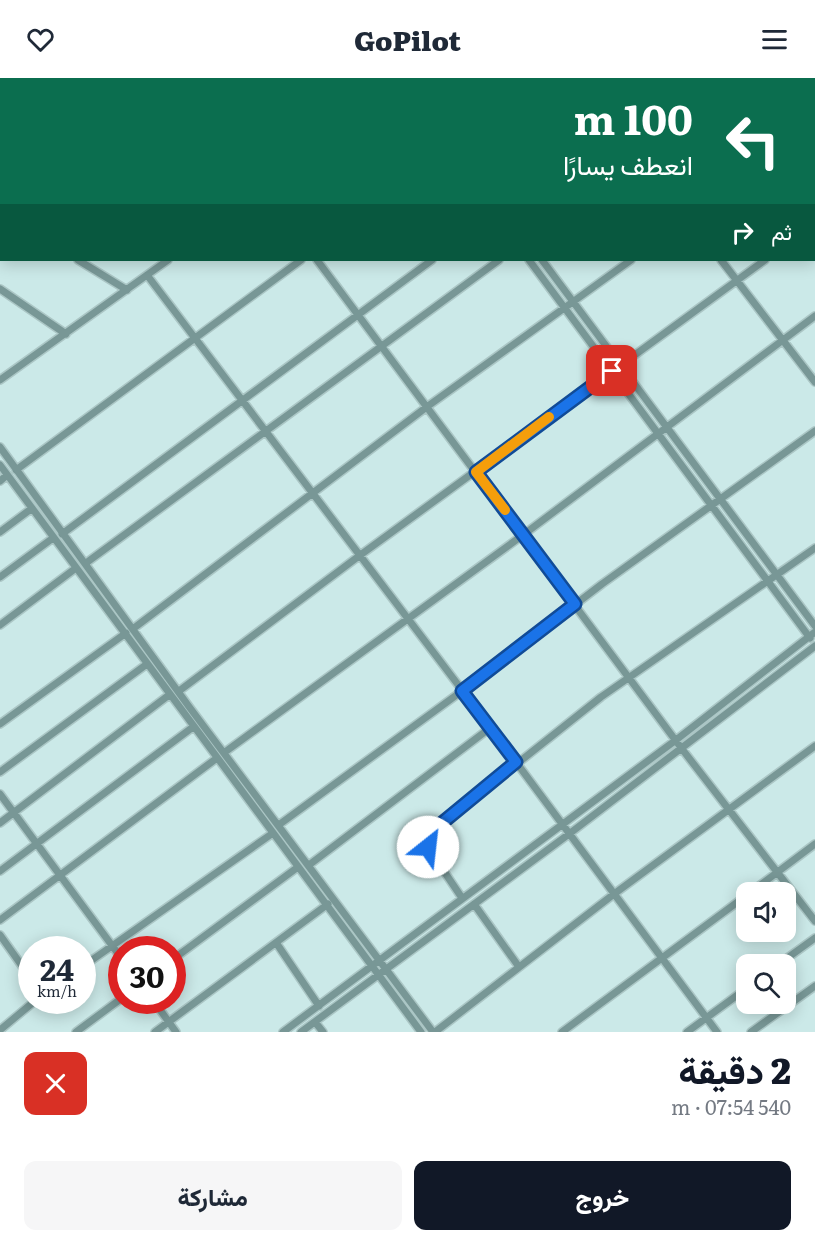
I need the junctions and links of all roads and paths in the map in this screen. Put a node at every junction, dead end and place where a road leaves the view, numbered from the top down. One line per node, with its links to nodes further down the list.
1 (80, 261): 15 (street)
2 (162, 261): 12 (street)
3 (301, 261): 21 (street)
4 (318, 261): 18 (street)
5 (431, 261): 18 (street)
6 (498, 261): 23 (street)
7 (530, 261): 17 (street)
8 (543, 261): 16 (street)
9 (630, 261): 16 (street)
10 (722, 261): 13 (street)
11 (764, 261): 13 (street)
12 (147, 275): 15 (street); 21 (street)
13 (736, 281): 22 (street); 24 (street)
14 (0, 290): 20 (street)
15 (127, 290): 20 (street)
16 (573, 302): 17 (street); 24 (street)
17 (564, 308): 25 (street); 29 (street)
18 (360, 314): 23 (street); 28 (street)
19 (815, 316): 22 (street)
20 (66, 334): 26 (street)
21 (193, 339): 28 (street); 36 (street)
22 (782, 340): 27 (street); 30 (street)
23 (381, 345): 29 (street); 32 (street)
24 (619, 365): 25 (street); 30 (street)
25 (612, 371): 33 (street); 37 (street)
26 (0, 380)
27 (815, 382)
28 (241, 401): 32 (street); 45 (street)
29 (428, 406): 37 (street); 40 (street)
30 (666, 427): 33 (street); 41 (street)
31 (815, 431): 41 (street)
32 (266, 432): 40 (street); 50 (street)
33 (657, 433): 42 (street); 46 (street)
34 (0, 447): 36 (street)
35 (0, 465): 38 (street)
36 (16, 470): 45 (street)
37 (476, 472): 46 (street); 49 (street)
38 (7, 475): 39 (street); 43 (street)
39 (0, 481)
40 (312, 495): 49 (street); 61 (street)
41 (721, 500): 42 (street); 52 (street)
42 (713, 506): 54 (street); 57 (street)
43 (31, 509): 44 (street); 47 (street)
44 (0, 532)
45 (62, 534): 50 (street)
46 (524, 535): 57 (street); 58 (street)
47 (53, 538): 51 (street); 53 (street)
48 (815, 548): 52 (street)
49 (359, 556): 58 (street); 67 (street)
50 (86, 563): 55 (street)
51 (76, 568): 56 (street); 59 (street)
52 (778, 576): 54 (street); 60 (street)
53 (0, 577)
54 (770, 581): 63 (street); 66 (street)
55 (104, 587): 56 (street); 61 (street)
56 (95, 593): 62 (street)
57 (575, 604): 66 (street); 68 (street)
58 (406, 619): 68 (street); 76 (street)
59 (0, 625)
60 (815, 627)
61 (134, 628): 67 (street)
62 (126, 633): 65 (street); 70 (street)
63 (812, 634): 64 (street); 73 (street)
64 (815, 646): 75 (street)
65 (147, 664): 69 (street); 79 (street)
66 (629, 677): 73 (street); 78 (street)
67 (179, 691): 76 (street)
68 (462, 691): 72 (street); 86 (street)
69 (169, 695): 71 (street); 84 (street)
70 (0, 724)
71 (193, 727): 77 (street); 90 (street)
72 (490, 728): 78 (street); 92 (street)
73 (675, 740): 75 (street); 87 (street)
74 (815, 746): 83 (street)
75 (682, 749): 83 (street); 89 (street)
76 (225, 752): 80 (street)
77 (217, 758): 81 (street); 96 (street)
78 (516, 762): 87 (street); 99 (street)
79 (0, 772)
80 (248, 783): 81 (street); 86 (street)
81 (240, 789): 88 (street)
82 (0, 794): 84 (street)
83 (729, 810): 95 (street); 98 (street)
84 (14, 813): 85 (street); 90 (street)
85 (0, 824)
86 (280, 824): 92 (street)
87 (562, 824): 89 (street); 99 (street)
88 (273, 833): 93 (street); 106 (street)
89 (569, 834): 98 (street); 101 (street)
90 (35, 844): 94 (street); 96 (street)
91 (815, 844): 95 (street)
92 (309, 865): 112 (street)
93 (298, 867): 100 (street); 110 (street)
94 (0, 871)
95 (779, 872): 97 (street); 104 (street)
96 (59, 877): 103 (street); 108 (street)
97 (765, 882)
98 (614, 894): 113 (street); 117 (street)
99 (462, 898): 112 (street)
100 (327, 904): 109 (street); 115 (street)
101 (474, 904): 116 (street); 117 (street)
102 (736, 904): 113 (street)
103 (0, 920)
104 (815, 921)
105 (0, 935): 114 (street)
106 (125, 936)
107 (815, 938): 111 (street)
108 (108, 942)
109 (277, 944): 121 (street); 126 (street)
110 (186, 950)
111 (793, 954)
112 (381, 959): 115 (street); 116 (street)
113 (661, 959): 125 (street); 137 (street)
114 (18, 960)
115 (373, 965): 118 (street); 121 (street)
116 (387, 967): 118 (street); 136 (street)
117 (519, 967): 136 (street)
118 (380, 973): 127 (street); 135 (street)
119 (815, 986): 140 (street)
120 (736, 996): 125 (street)
121 (319, 1006): 132 (street)
122 (108, 1008): 129 (street)
123 (19, 1014): 128 (street)
124 (163, 1014): 126 (street)
125 (707, 1018): 138 (street); 139 (street)
126 (168, 1022): 130 (street); 131 (street)
127 (315, 1022): 133 (street); 134 (street)
128 (0, 1030)
129 (76, 1032)
130 (155, 1032)
131 (176, 1032)
132 (283, 1032)
133 (301, 1032)
134 (323, 1032)
135 (421, 1032)
136 (434, 1032)
137 (562, 1032)
138 (687, 1032)
139 (717, 1032)
140 (751, 1032)

